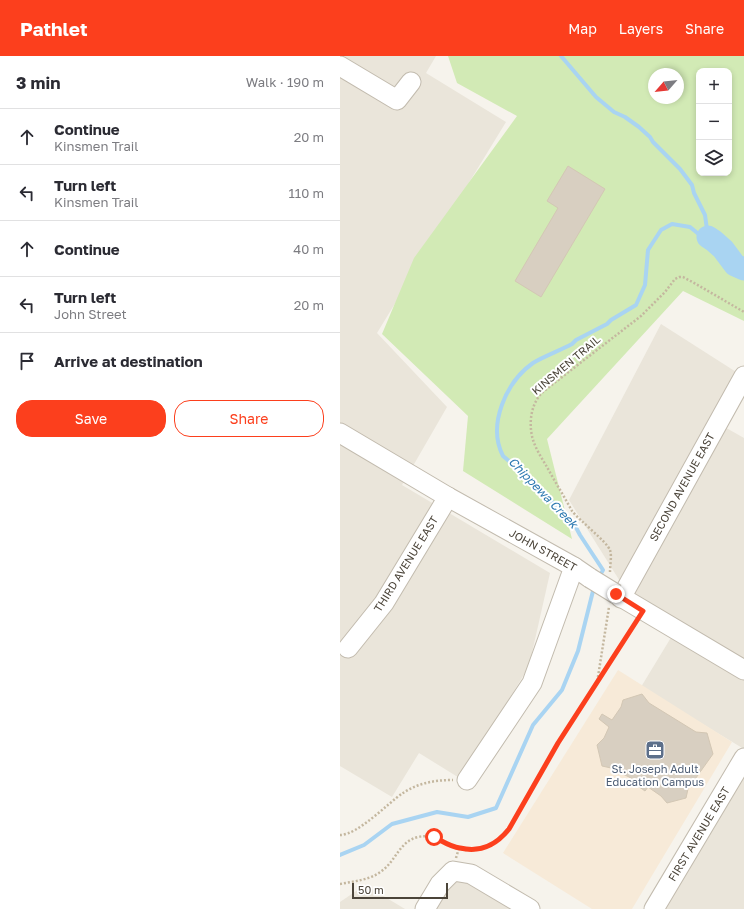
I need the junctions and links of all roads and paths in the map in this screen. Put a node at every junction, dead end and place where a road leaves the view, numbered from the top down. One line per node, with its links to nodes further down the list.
1 (340, 66): 2 (street)
2 (411, 82)
3 (744, 312): 8 (path, KINSMEN TRAIL)
4 (744, 376): 9 (street, SECOND AVENUE EAST)
5 (340, 433): 6 (street, JOHN STREET)
6 (448, 497): 7 (street, JOHN STREET); 11 (street, THIRD AVENUE EAST)
7 (574, 567): 9 (street, JOHN STREET, bridge); 15 (street)
8 (610, 570)
9 (615, 600): 10 (street, JOHN STREET); 13 (path)
10 (643, 611): 12 (street, JOHN STREET); 13 (path)
11 (348, 648)
12 (744, 670)
13 (597, 683): 17 (path)
14 (744, 758): 20 (street, FIRST AVENUE EAST)
15 (467, 780): 16 (path)
16 (340, 835)
17 (340, 884)
18 (425, 909): 19 (street)
19 (530, 909)
20 (654, 909)

